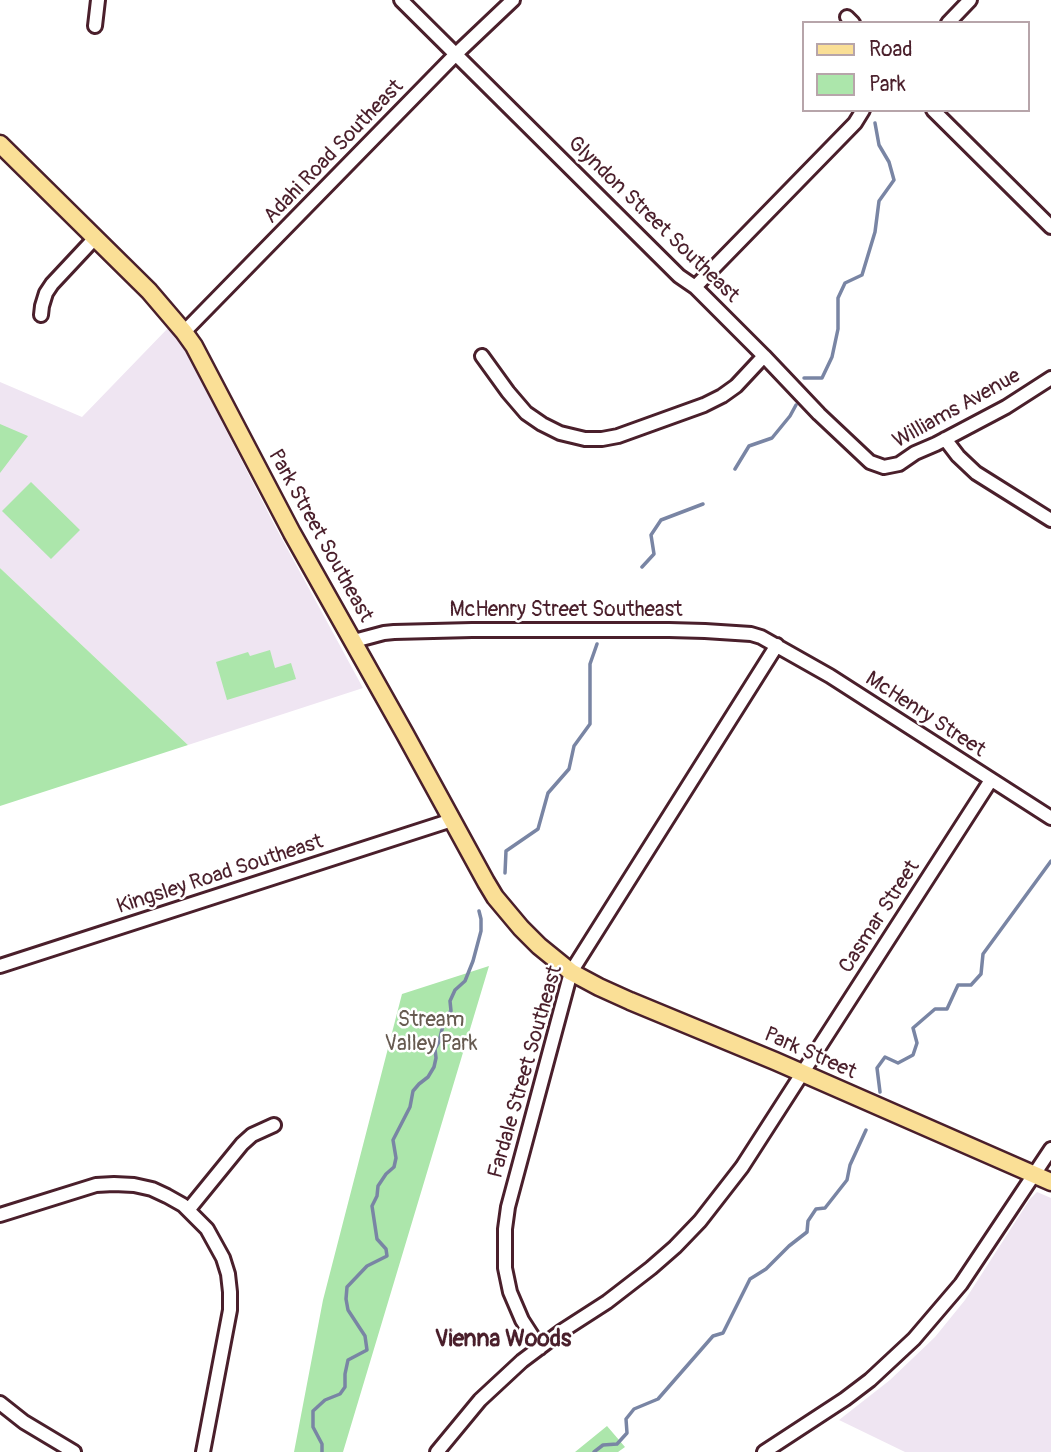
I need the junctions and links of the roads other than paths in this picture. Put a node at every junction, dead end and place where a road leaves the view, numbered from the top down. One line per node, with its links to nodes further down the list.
1 (98, 0): 6 (street)
2 (401, 0): 7 (street, Glyndon Street Southeast)
3 (513, 0): 7 (street, Adahi Road Southeast)
4 (970, 0): 5 (street)
5 (950, 21)
6 (95, 26)
7 (456, 54): 13 (street, Glyndon Street Southeast); 15 (street, Adahi Road Southeast)
8 (862, 112): 13 (street)
9 (935, 112): 11 (street)
10 (0, 144): 12 (main road, Park Street Southeast)
11 (1051, 227)
12 (95, 238): 14 (street); 15 (main road, Park Street Southeast)
13 (695, 287): 17 (street, Glyndon Street Southeast)
14 (41, 315)
15 (184, 332): 22 (main road, Park Street Southeast)
16 (482, 356): 17 (street)
17 (765, 356): 20 (street, Glyndon Street Southeast)
18 (1051, 378): 19 (street, Williams Avenue)
19 (945, 439): 20 (street, Williams Avenue); 21 (street)
20 (878, 466)
21 (1051, 520)
22 (354, 641): 23 (street, McHenry Street Southeast); 26 (main road, Park Street Southeast)
23 (777, 645): 24 (street, McHenry Street); 28 (street, Fardale Street Southeast)
24 (991, 780): 25 (street, McHenry Street); 29 (street, Casmar Street)
25 (1051, 818)
26 (452, 820): 27 (street, Kingsley Road Southeast); 28 (main road, Park Street Southeast)
27 (0, 966)
28 (571, 972): 29 (main road, Park Street); 36 (street, Fardale Street Southeast)
29 (802, 1074): 32 (main road, Park Street); 36 (street, Casmar Street)
30 (274, 1125): 34 (street)
31 (1051, 1149): 32 (street)
32 (1032, 1174): 33 (main road); 41 (street)
33 (1051, 1182)
34 (188, 1209): 35 (street); 39 (street)
35 (0, 1215)
36 (540, 1348): 40 (street, Casmar Street)
37 (0, 1403): 38 (street)
38 (74, 1452)
39 (203, 1452)
40 (437, 1452)
41 (764, 1452)

